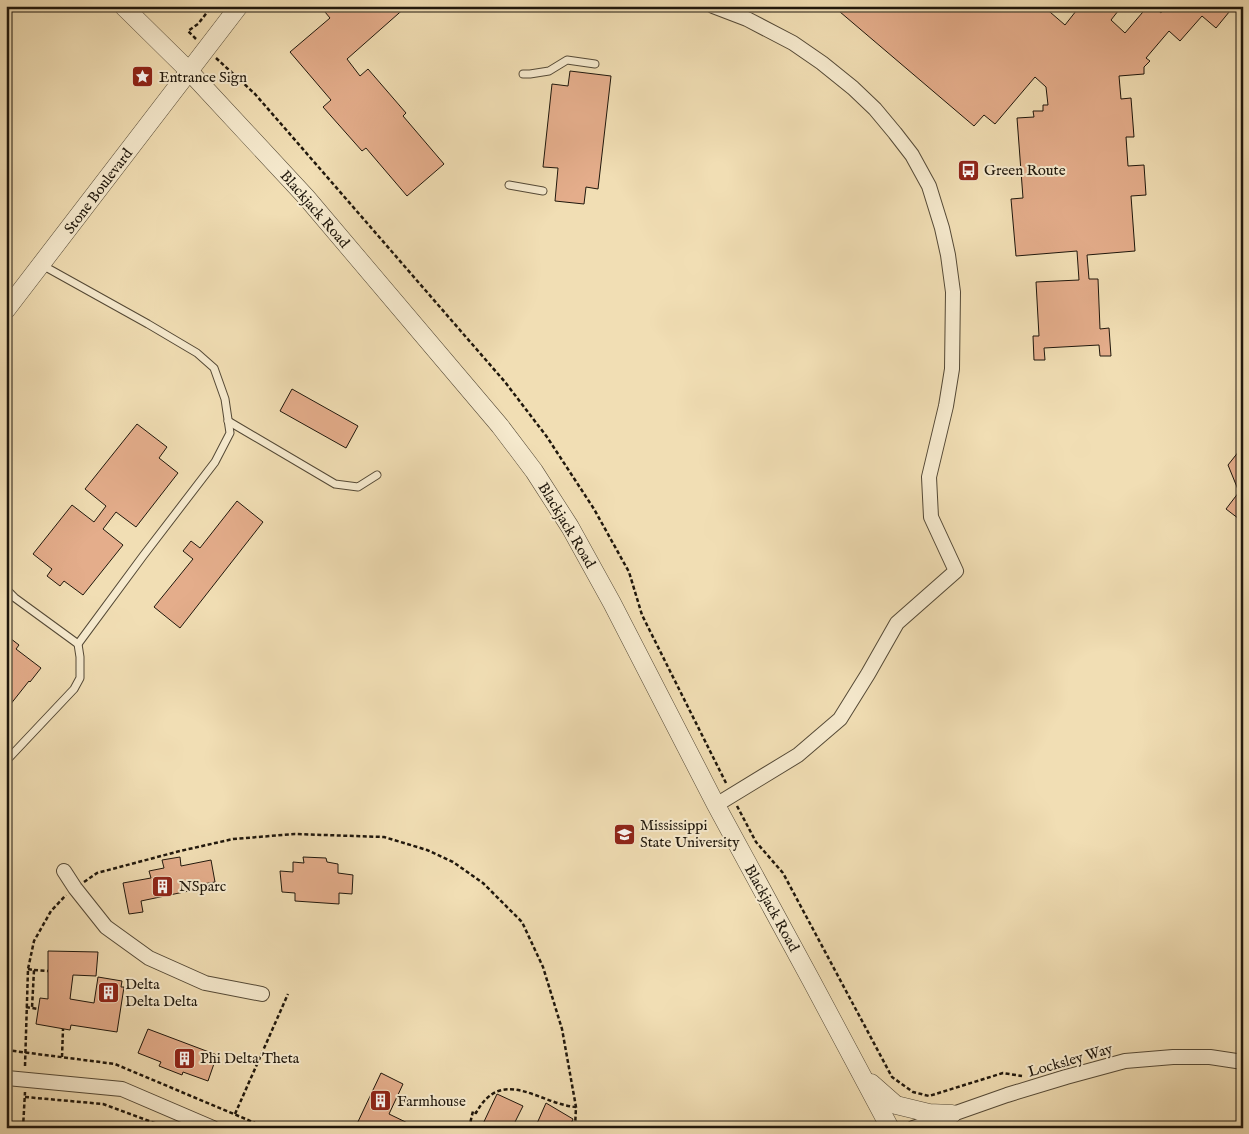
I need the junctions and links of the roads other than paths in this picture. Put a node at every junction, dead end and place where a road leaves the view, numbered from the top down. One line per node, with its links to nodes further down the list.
1 (123, 6): 5 (street, Blackjack Road)
2 (239, 6): 5 (street, Stone Boulevard)
3 (722, 8): 16 (street)
4 (595, 64): 6 (lane)
5 (189, 71): 9 (street, Stone Boulevard); 16 (street, Blackjack Road)
6 (522, 74)
7 (509, 186): 8 (lane)
8 (543, 191)
9 (42, 265): 10 (street, Stone Boulevard); 11 (lane)
10 (6, 310)
11 (228, 421): 12 (lane); 14 (lane)
12 (377, 475)
13 (6, 589): 14 (lane)
14 (78, 644): 15 (lane)
15 (6, 761)
16 (716, 805): 20 (street, Blackjack Road)
17 (64, 871): 18 (street)
18 (262, 994)
19 (1243, 1062): 22 (street, Locksley Way)
20 (860, 1073): 22 (street); 24 (street, Blackjack Road)
21 (6, 1078): 23 (street)
22 (952, 1114): 25 (street, Locksley Way); 26 (street)
23 (213, 1128)
24 (890, 1128)
25 (913, 1128)
26 (936, 1128)

